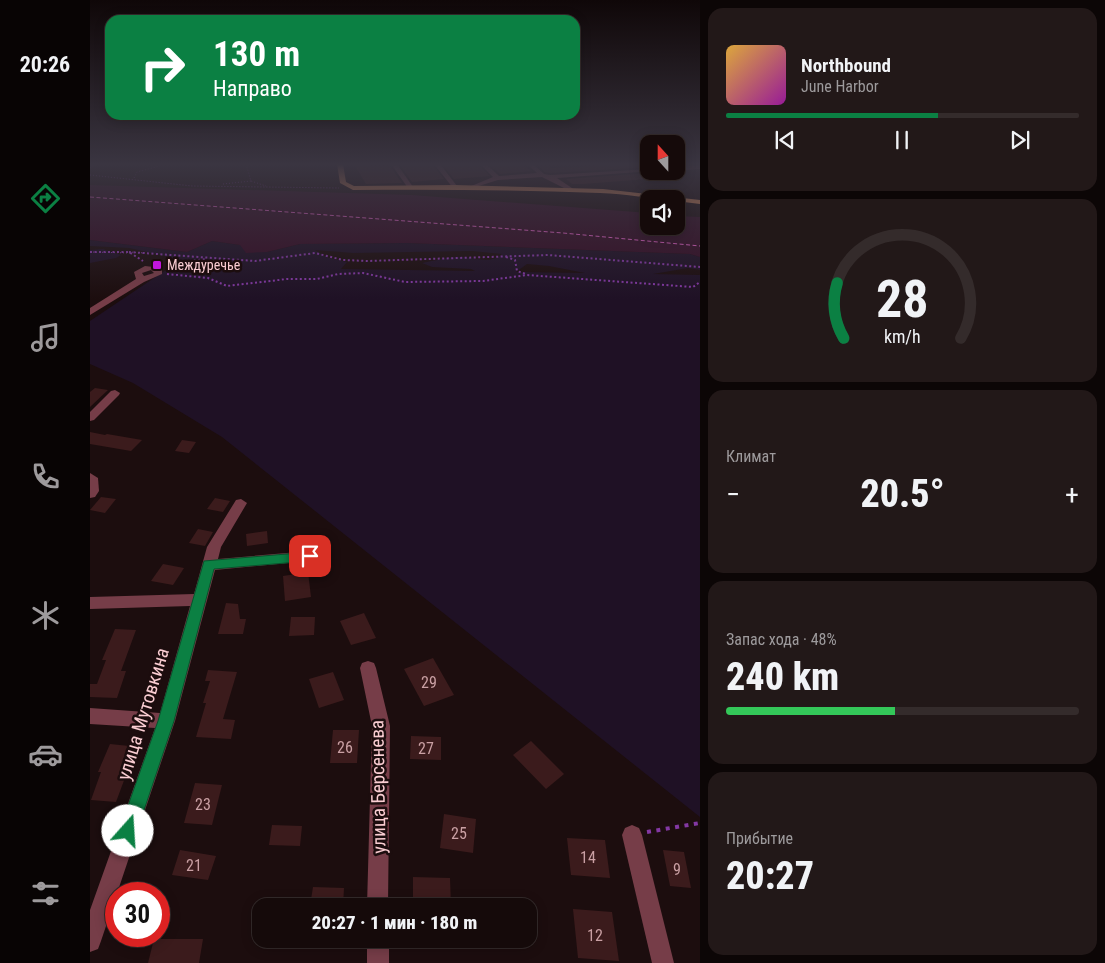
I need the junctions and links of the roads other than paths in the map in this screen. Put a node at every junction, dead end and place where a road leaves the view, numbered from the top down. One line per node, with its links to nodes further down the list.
1 (154, 269): 2 (street)
2 (90, 312)
3 (115, 393): 4 (street)
4 (90, 418)
5 (90, 477): 6 (street)
6 (90, 494)
7 (241, 503): 9 (street, улица Мутовкина)
8 (310, 556): 9 (street)
9 (209, 565): 10 (street, улица Мутовкина)
10 (200, 600): 11 (street); 14 (street, улица Мутовкина)
11 (90, 603)
12 (368, 668): 16 (street, улица Берсенева)
13 (90, 716): 14 (street)
14 (166, 721): 17 (street, улица Мутовкина)
15 (632, 835): 20 (street)
16 (378, 898)
17 (90, 942)
18 (378, 948): 19 (street)
19 (378, 963)
20 (663, 963)

